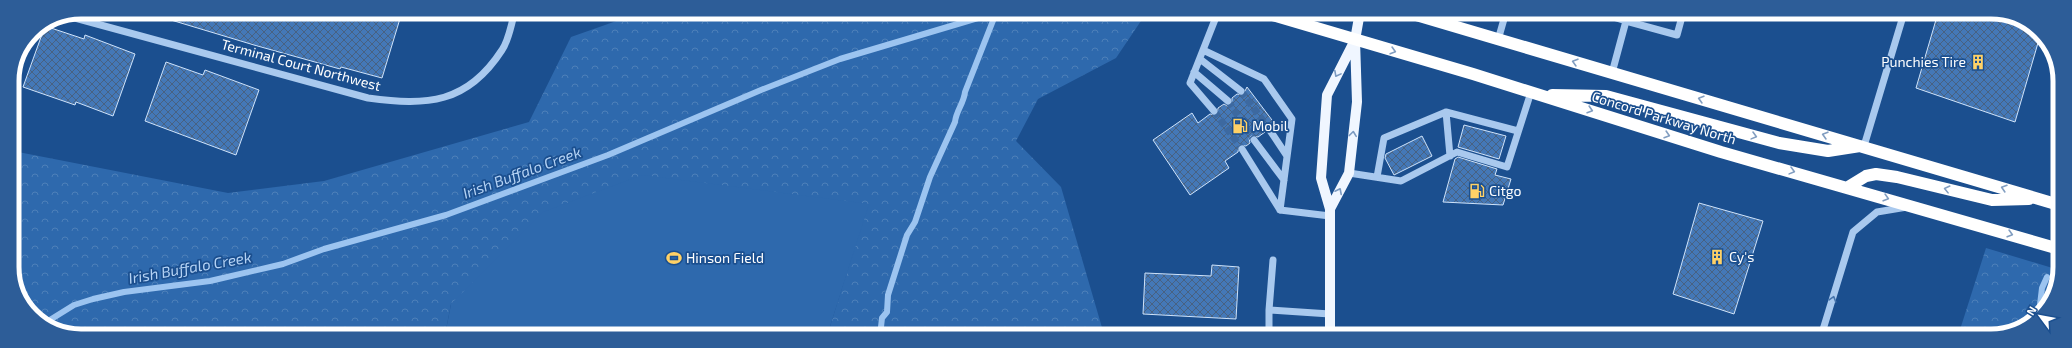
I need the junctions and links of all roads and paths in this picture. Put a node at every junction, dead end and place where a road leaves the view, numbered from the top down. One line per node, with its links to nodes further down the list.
1 (79, 19): 2 (street, Terminal Court Northwest)
2 (513, 19)
3 (1215, 19): 14 (street)
4 (1286, 19): 12 (highway, Concord Parkway North)
5 (1359, 19): 12 (main road)
6 (1429, 19): 13 (highway, Concord Parkway North)
7 (1504, 19): 13 (street)
8 (1620, 19): 11 (street)
9 (1681, 19): 11 (street)
10 (1902, 19): 26 (street)
11 (1626, 21): 17 (street)
12 (1356, 40): 19 (highway, Concord Parkway North, one-way to 19); 30 (main road, one-way to 12); 38 (main road, one-way to 38)
13 (1498, 40): 17 (highway, Concord Parkway North, one-way to 13)
14 (1203, 50): 15 (street); 28 (street)
15 (1200, 59): 16 (street); 18 (street)
16 (1194, 72): 20 (street); 21 (street)
17 (1612, 73): 26 (highway, Concord Parkway North, one-way to 17)
18 (1241, 91)
19 (1535, 94): 24 (street); 26 (highway, one-way to 26); 33 (highway, Concord Parkway North, one-way to 33)
20 (1228, 101)
21 (1214, 111)
22 (1446, 112): 24 (street); 29 (street); 31 (street)
23 (1269, 129): 28 (street)
24 (1518, 131): 29 (street)
25 (1254, 140): 32 (street)
26 (1864, 146): 34 (highway, Concord Parkway North, one-way to 26)
27 (1242, 149): 37 (street)
28 (1287, 156): 32 (street)
29 (1450, 156): 31 (street)
30 (1348, 173): 31 (street); 38 (main road, one-way to 30)
31 (1377, 177)
32 (1284, 180): 37 (street)
33 (1848, 187): 34 (highway, one-way to 33); 36 (highway, Concord Parkway North, one-way to 36)
34 (2041, 199): 35 (highway, Concord Parkway North)
35 (2053, 203)
36 (1914, 206): 39 (highway, Concord Parkway North, one-way to 39); 45 (street, one-way to 36)
37 (1280, 210): 38 (street)
38 (1330, 212): 42 (main road)
39 (2053, 247)
40 (1273, 260): 41 (street)
41 (1269, 310): 42 (street); 43 (street)
42 (1330, 314): 44 (main road)
43 (1269, 329)
44 (1330, 329)
45 (1824, 329)

